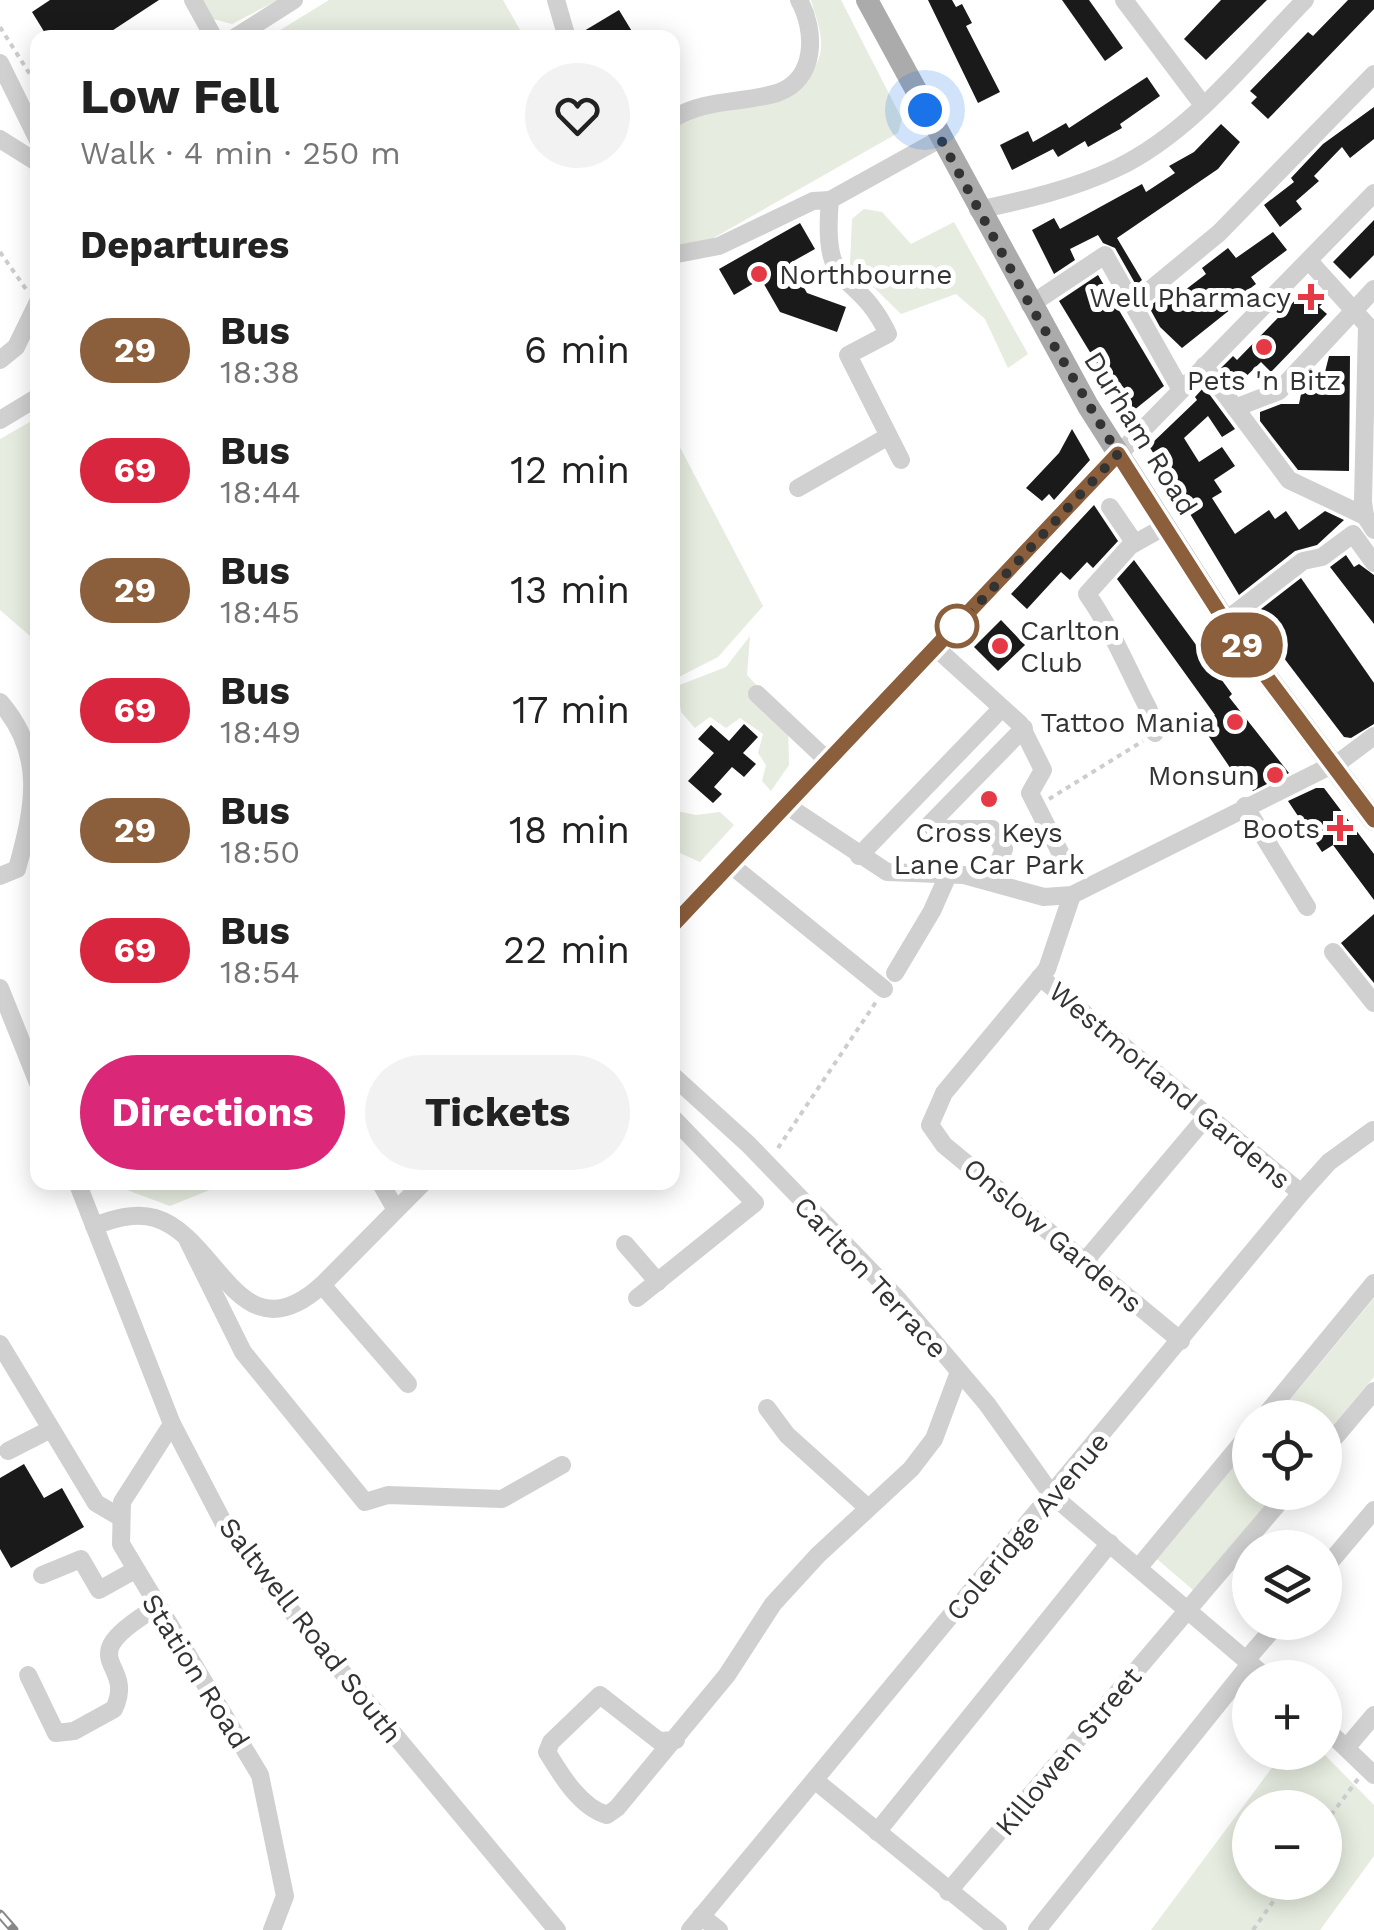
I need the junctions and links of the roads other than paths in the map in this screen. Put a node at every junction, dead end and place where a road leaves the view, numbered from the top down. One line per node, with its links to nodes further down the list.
1 (193, 0): 8 (street)
2 (294, 0): 9 (street)
3 (556, 0): 10 (street)
4 (799, 0): 14 (street)
5 (867, 0): 16 (main road, Durham Road)
6 (1124, 0): 13 (street)
7 (1305, 0): 13 (street)
8 (210, 30)
9 (247, 30)
10 (565, 30)
11 (0, 63): 15 (street)
12 (1374, 74): 25 (street)
13 (1203, 105): 21 (street)
14 (680, 114)
15 (30, 124)
16 (940, 139): 20 (street); 21 (main road, Durham Road)
17 (0, 140): 18 (street)
18 (30, 158)
19 (1374, 193): 23 (street)
20 (830, 200): 22 (street); 35 (street)
21 (978, 210): 26 (main road, Durham Road)
22 (680, 253)
23 (1309, 261): 27 (street); 30 (street)
24 (1374, 289): 27 (street)
25 (1133, 304): 26 (street); 31 (street)
26 (1030, 305): 36 (main road, Durham Road)
27 (1353, 310): 33 (street); 40 (street)
28 (30, 318): 29 (street)
29 (0, 360)
30 (1204, 366): 31 (street); 33 (street)
31 (1182, 390): 36 (street)
32 (30, 402): 34 (street)
33 (1236, 408): 40 (street)
34 (0, 420)
35 (887, 437): 37 (street); 38 (street)
36 (1118, 454): 41 (main road, Durham Road); 45 (street)
37 (901, 460)
38 (798, 488)
39 (1110, 507): 42 (street)
40 (1369, 522)
41 (1164, 527): 42 (street); 44 (main road, Durham Road)
42 (1134, 542): 50 (street)
43 (1374, 563): 44 (street)
44 (1224, 620): 54 (main road, Durham Road)
45 (936, 648): 48 (street); 53 (street)
46 (757, 694): 53 (street)
47 (0, 702): 52 (street)
48 (1002, 708): 49 (street); 59 (street)
49 (1024, 728): 60 (street); 64 (street)
50 (1155, 733)
51 (1374, 736): 54 (street)
52 (30, 757)
53 (828, 761): 55 (street)
54 (1332, 764): 56 (street); 58 (main road, Durham Road)
55 (786, 805): 59 (street); 61 (street)
56 (1245, 806): 65 (street); 66 (street)
57 (30, 807): 63 (street)
58 (1374, 820)
59 (859, 856): 62 (street)
60 (1066, 864)
61 (731, 866): 62 (street); 67 (street)
62 (948, 875): 64 (street)
63 (0, 876)
64 (991, 881): 65 (street)
65 (1072, 895): 69 (street)
66 (1306, 907)
67 (680, 918)
68 (1332, 952): 71 (street)
69 (1040, 978): 74 (street, Westmorland Gardens); 85 (street, Onslow Gardens)
70 (0, 988): 72 (street)
71 (1374, 1003)
72 (30, 1063)
73 (680, 1083): 92 (street, Carlton Terrace)
74 (1207, 1116): 80 (street, Westmorland Gardens); 85 (street)
75 (680, 1126): 86 (street)
76 (1374, 1131): 80 (street, Coleridge Avenue)
77 (80, 1190): 82 (street, Saltwell Road South)
78 (385, 1190): 81 (street)
79 (416, 1190): 81 (street)
80 (1300, 1193): 90 (street, Coleridge Avenue)
81 (396, 1210): 88 (street)
82 (94, 1226): 83 (street); 97 (street, Saltwell Road South)
83 (188, 1241): 88 (street); 102 (street)
84 (624, 1244): 86 (street)
85 (1085, 1262): 90 (street, Onslow Gardens)
86 (658, 1282): 89 (street)
87 (1374, 1283): 95 (street)
88 (322, 1284): 93 (street)
89 (637, 1298)
90 (1181, 1341): 103 (street, Coleridge Avenue)
91 (0, 1344): 99 (street)
92 (959, 1372): 103 (street, Carlton Terrace); 104 (street)
93 (408, 1384)
94 (1374, 1390): 98 (street)
95 (1278, 1400)
96 (767, 1408): 104 (street)
97 (172, 1424): 105 (street); 128 (street, Saltwell Road South)
98 (1342, 1428)
99 (51, 1430): 100 (street); 105 (street)
100 (8, 1452)
101 (1232, 1455): 110 (street)
102 (562, 1465)
103 (1052, 1495): 108 (street, Carlton Terrace); 123 (street, Coleridge Avenue)
104 (868, 1508): 119 (street)
105 (120, 1509): 111 (street, Station Road)
106 (1273, 1510): 114 (street, Killowen Street)
107 (1374, 1510): 109 (street)
108 (1110, 1544): 110 (street, Carlton Terrace); 124 (street)
109 (1342, 1548)
110 (1138, 1568): 114 (street, Carlton Terrace)
111 (135, 1570): 112 (street); 113 (street, Station Road)
112 (42, 1575)
113 (157, 1608): 116 (street); 127 (street, Station Road)
114 (1189, 1610): 115 (street, Carlton Terrace); 125 (street, Killowen Street)
115 (1248, 1660)
116 (28, 1675)
117 (1232, 1683): 131 (street)
118 (1374, 1715): 121 (street)
119 (676, 1740): 119 (street)
120 (1342, 1743): 121 (street)
121 (1346, 1747): 122 (street)
122 (1371, 1772)
123 (816, 1782): 124 (street); 126 (street, Coleridge Avenue)
124 (877, 1832): 125 (street)
125 (948, 1892): 130 (street)
126 (695, 1923): 129 (street)
127 (272, 1930)
128 (557, 1930)
129 (718, 1930)
130 (998, 1930)
131 (1037, 1930)

